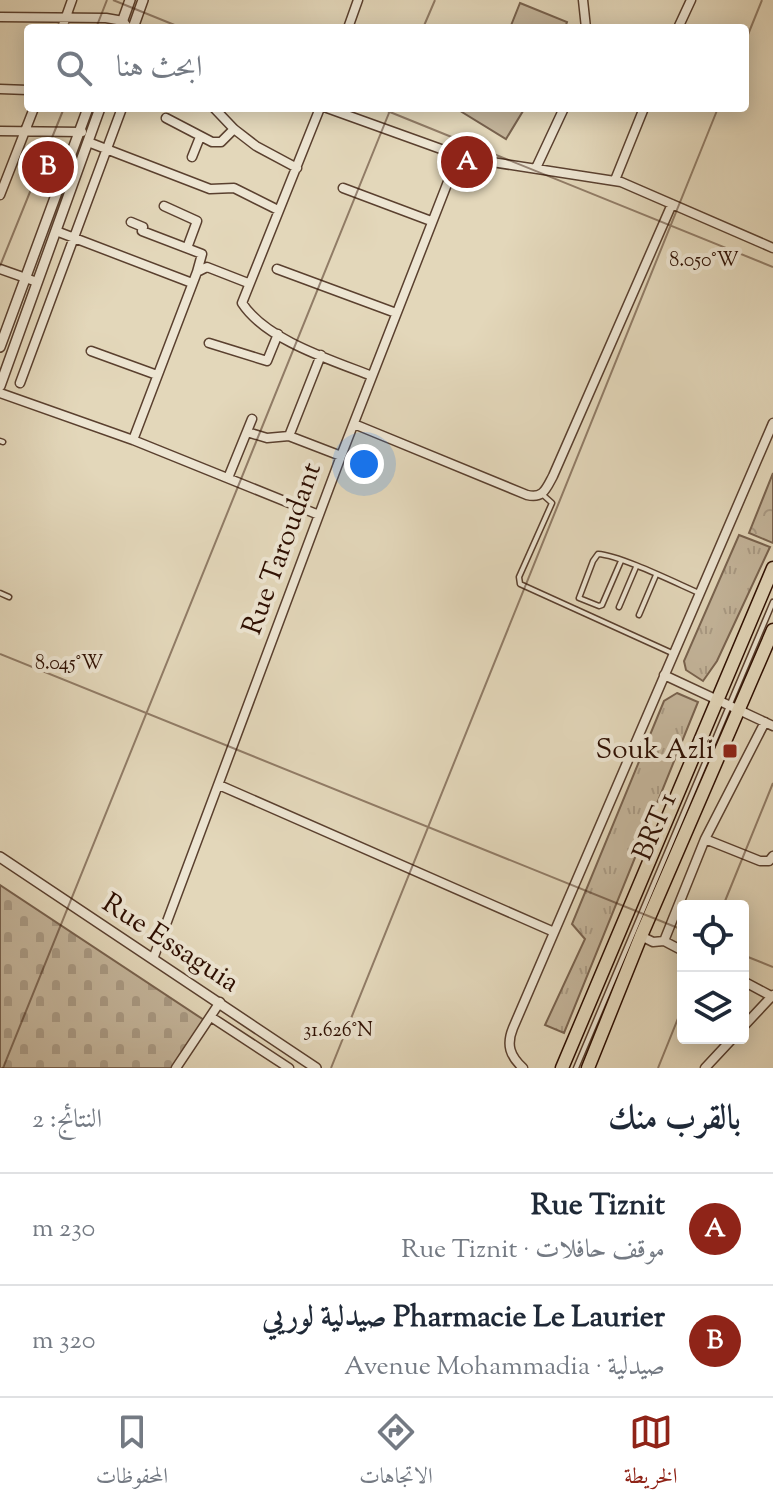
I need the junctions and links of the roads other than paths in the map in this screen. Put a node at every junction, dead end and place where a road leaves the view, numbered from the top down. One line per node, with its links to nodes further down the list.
1 (72, 0): 8 (street)
2 (130, 0): 11 (street)
3 (143, 0): 12 (street)
4 (358, 0): 13 (street)
5 (583, 0): 14 (street)
6 (691, 0): 15 (street)
7 (0, 17): 8 (street)
8 (66, 18): 9 (street); 10 (street)
9 (64, 24)
10 (121, 24)
11 (126, 24)
12 (127, 24)
13 (349, 24)
14 (586, 24)
15 (680, 24)
16 (0, 89): 17 (street)
17 (24, 90)
18 (32, 112): 30 (street)
19 (86, 112): 31 (street)
20 (99, 112): 33 (street)
21 (121, 112): 34 (street)
22 (218, 112): 28 (street)
23 (318, 112): 37 (street)
24 (338, 112): 35 (street)
25 (562, 112): 38 (street)
26 (642, 112): 40 (street)
27 (166, 118): 32 (street)
28 (234, 129): 32 (street); 37 (street)
29 (0, 131): 30 (street)
30 (24, 131): 31 (street); 39 (street)
31 (79, 131): 33 (street); 55 (street)
32 (200, 137): 36 (street)
33 (89, 138): 34 (street); 48 (street)
34 (107, 150): 45 (street); 49 (street)
35 (458, 156): 38 (street); 46 (street, Rue Taroudant)
36 (192, 157)
37 (297, 168): 45 (street)
38 (536, 168): 40 (street)
39 (4, 174): 42 (street)
40 (615, 180): 43 (street)
41 (343, 188): 46 (street)
42 (0, 195)
43 (672, 204): 51 (street); 79 (street)
44 (164, 206): 50 (street)
45 (278, 210): 59 (street)
46 (431, 221): 60 (street, Rue Taroudant)
47 (131, 222): 50 (street)
48 (56, 231): 49 (street); 56 (street)
49 (74, 238): 57 (street); 58 (street)
50 (187, 248): 54 (street)
51 (773, 248)
52 (0, 269): 55 (street)
53 (277, 269): 60 (street)
54 (197, 272): 58 (street); 59 (street)
55 (26, 278): 56 (street); 63 (street)
56 (38, 278): 57 (street); 69 (street)
57 (58, 282): 68 (street)
58 (192, 283): 66 (street)
59 (248, 283): 61 (street)
60 (396, 313): 67 (street, Rue Taroudant)
61 (278, 334): 62 (street); 65 (street)
62 (209, 343)
63 (0, 347)
64 (91, 351): 66 (street)
65 (321, 355): 67 (street); 75 (street)
66 (157, 375): 76 (street)
67 (372, 376): 73 (street, Rue Taroudant)
68 (20, 383)
69 (0, 386)
70 (0, 393): 76 (street)
71 (252, 419): 74 (street)
72 (773, 423): 86 (street)
73 (354, 424): 77 (street, Rue Taroudant); 79 (street)
74 (247, 432): 75 (street); 78 (street)
75 (289, 436): 77 (street)
76 (133, 440): 78 (street)
77 (341, 456): 80 (street, Rue Taroudant)
78 (228, 478): 80 (street)
79 (542, 494): 92 (lane)
80 (319, 515): 97 (street, Rue Taroudant)
81 (621, 561): 81 (lane); 82 (lane)
82 (636, 567): 84 (lane); 89 (lane)
83 (773, 568): 94 (main road)
84 (656, 575): 86 (lane); 90 (lane)
85 (0, 593): 87 (lane)
86 (700, 593): 92 (street)
87 (9, 597)
88 (773, 602): 95 (lane, BRT 1)
89 (619, 607)
90 (639, 615)
91 (773, 630): 95 (main road)
92 (674, 653): 93 (street)
93 (664, 675): 94 (street); 101 (street)
94 (716, 698): 95 (street); 116 (main road)
95 (734, 707): 96 (street); 102 (main road); 117 (lane, BRT 1)
96 (769, 724): 98 (street)
97 (219, 785): 101 (street); 105 (street, Rue Taroudant)
98 (705, 839): 99 (street); 103 (street)
99 (773, 856)
100 (0, 857): 105 (street, Rue Essaguia)
101 (554, 932): 115 (street)
102 (641, 936): 103 (street); 118 (main road)
103 (664, 941): 104 (street)
104 (677, 948)
105 (153, 959): 108 (street, Rue Essaguia)
106 (749, 984): 107 (street)
107 (773, 996): 110 (street)
108 (220, 1002): 109 (street); 114 (street, Rue Essaguia)
109 (211, 1017): 112 (street); 113 (street, Rue Essaguia)
110 (749, 1021)
111 (727, 1044): 119 (street)
112 (176, 1068)
113 (289, 1068)
114 (316, 1068)
115 (523, 1068)
116 (562, 1068)
117 (576, 1068)
118 (588, 1068)
119 (705, 1068)

